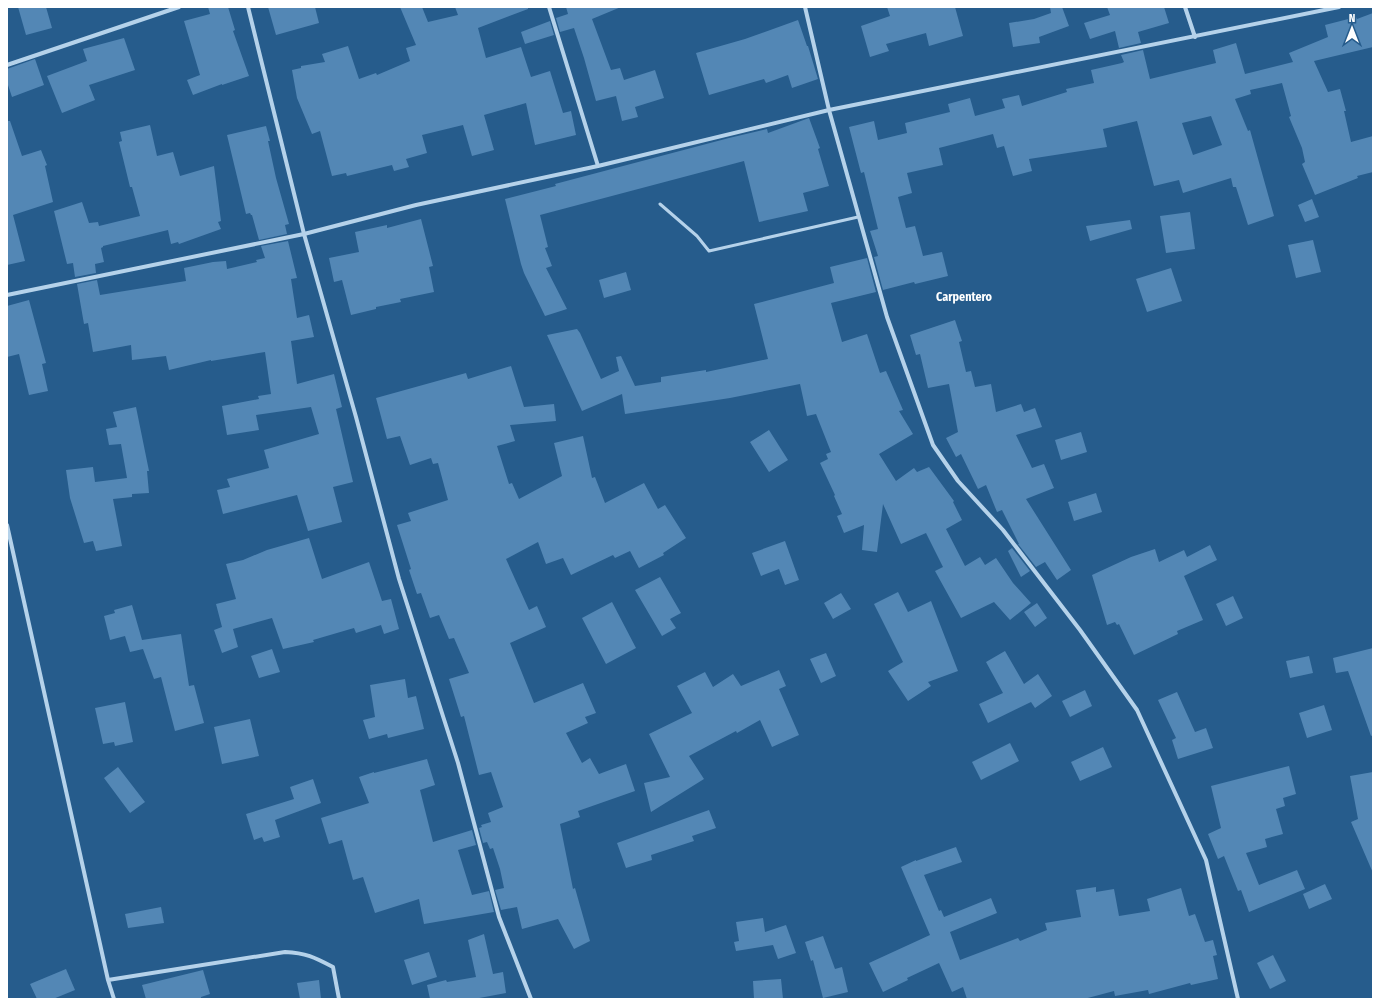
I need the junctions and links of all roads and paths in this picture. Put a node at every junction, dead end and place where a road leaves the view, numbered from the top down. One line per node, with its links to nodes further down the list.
1 (179, 7): 8 (street)
2 (248, 7): 13 (street)
3 (549, 7): 10 (street)
4 (805, 7): 9 (street)
5 (1185, 7): 7 (street)
6 (1339, 7): 7 (street)
7 (1195, 37): 9 (street)
8 (7, 65)
9 (829, 110): 10 (street); 12 (street)
10 (598, 166): 13 (street)
11 (660, 204): 12 (lane)
12 (858, 217): 20 (street)
13 (304, 234): 14 (street); 19 (street)
14 (7, 295)
15 (7, 525): 16 (street)
16 (108, 980): 17 (street); 18 (street)
17 (114, 999)
18 (339, 999)
19 (531, 999)
20 (1238, 999)

